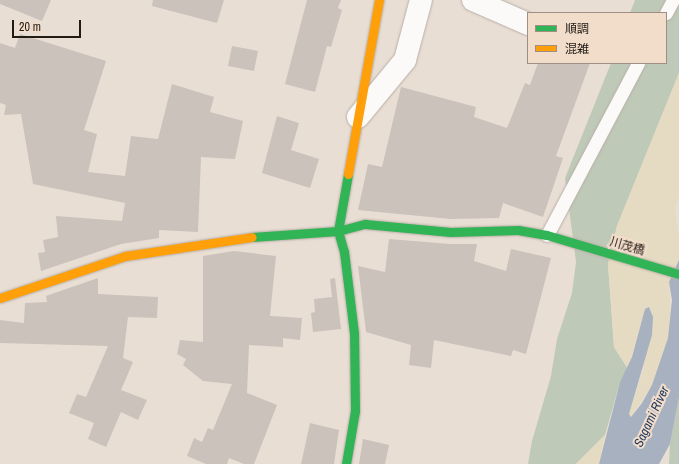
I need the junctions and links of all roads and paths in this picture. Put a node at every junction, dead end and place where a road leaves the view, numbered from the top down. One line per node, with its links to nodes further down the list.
1 (379, 0): 8 (street)
2 (421, 0): 8 (street)
3 (473, 0): 6 (street)
4 (673, 0): 5 (lane)
5 (667, 12)
6 (527, 24)
7 (637, 64): 10 (lane)
8 (358, 116): 9 (street)
9 (338, 230): 10 (street, 川茂橋); 12 (street, 川茂橋); 13 (street)
10 (547, 235): 11 (street, 川茂橋)
11 (679, 274)
12 (0, 298)
13 (346, 464)

